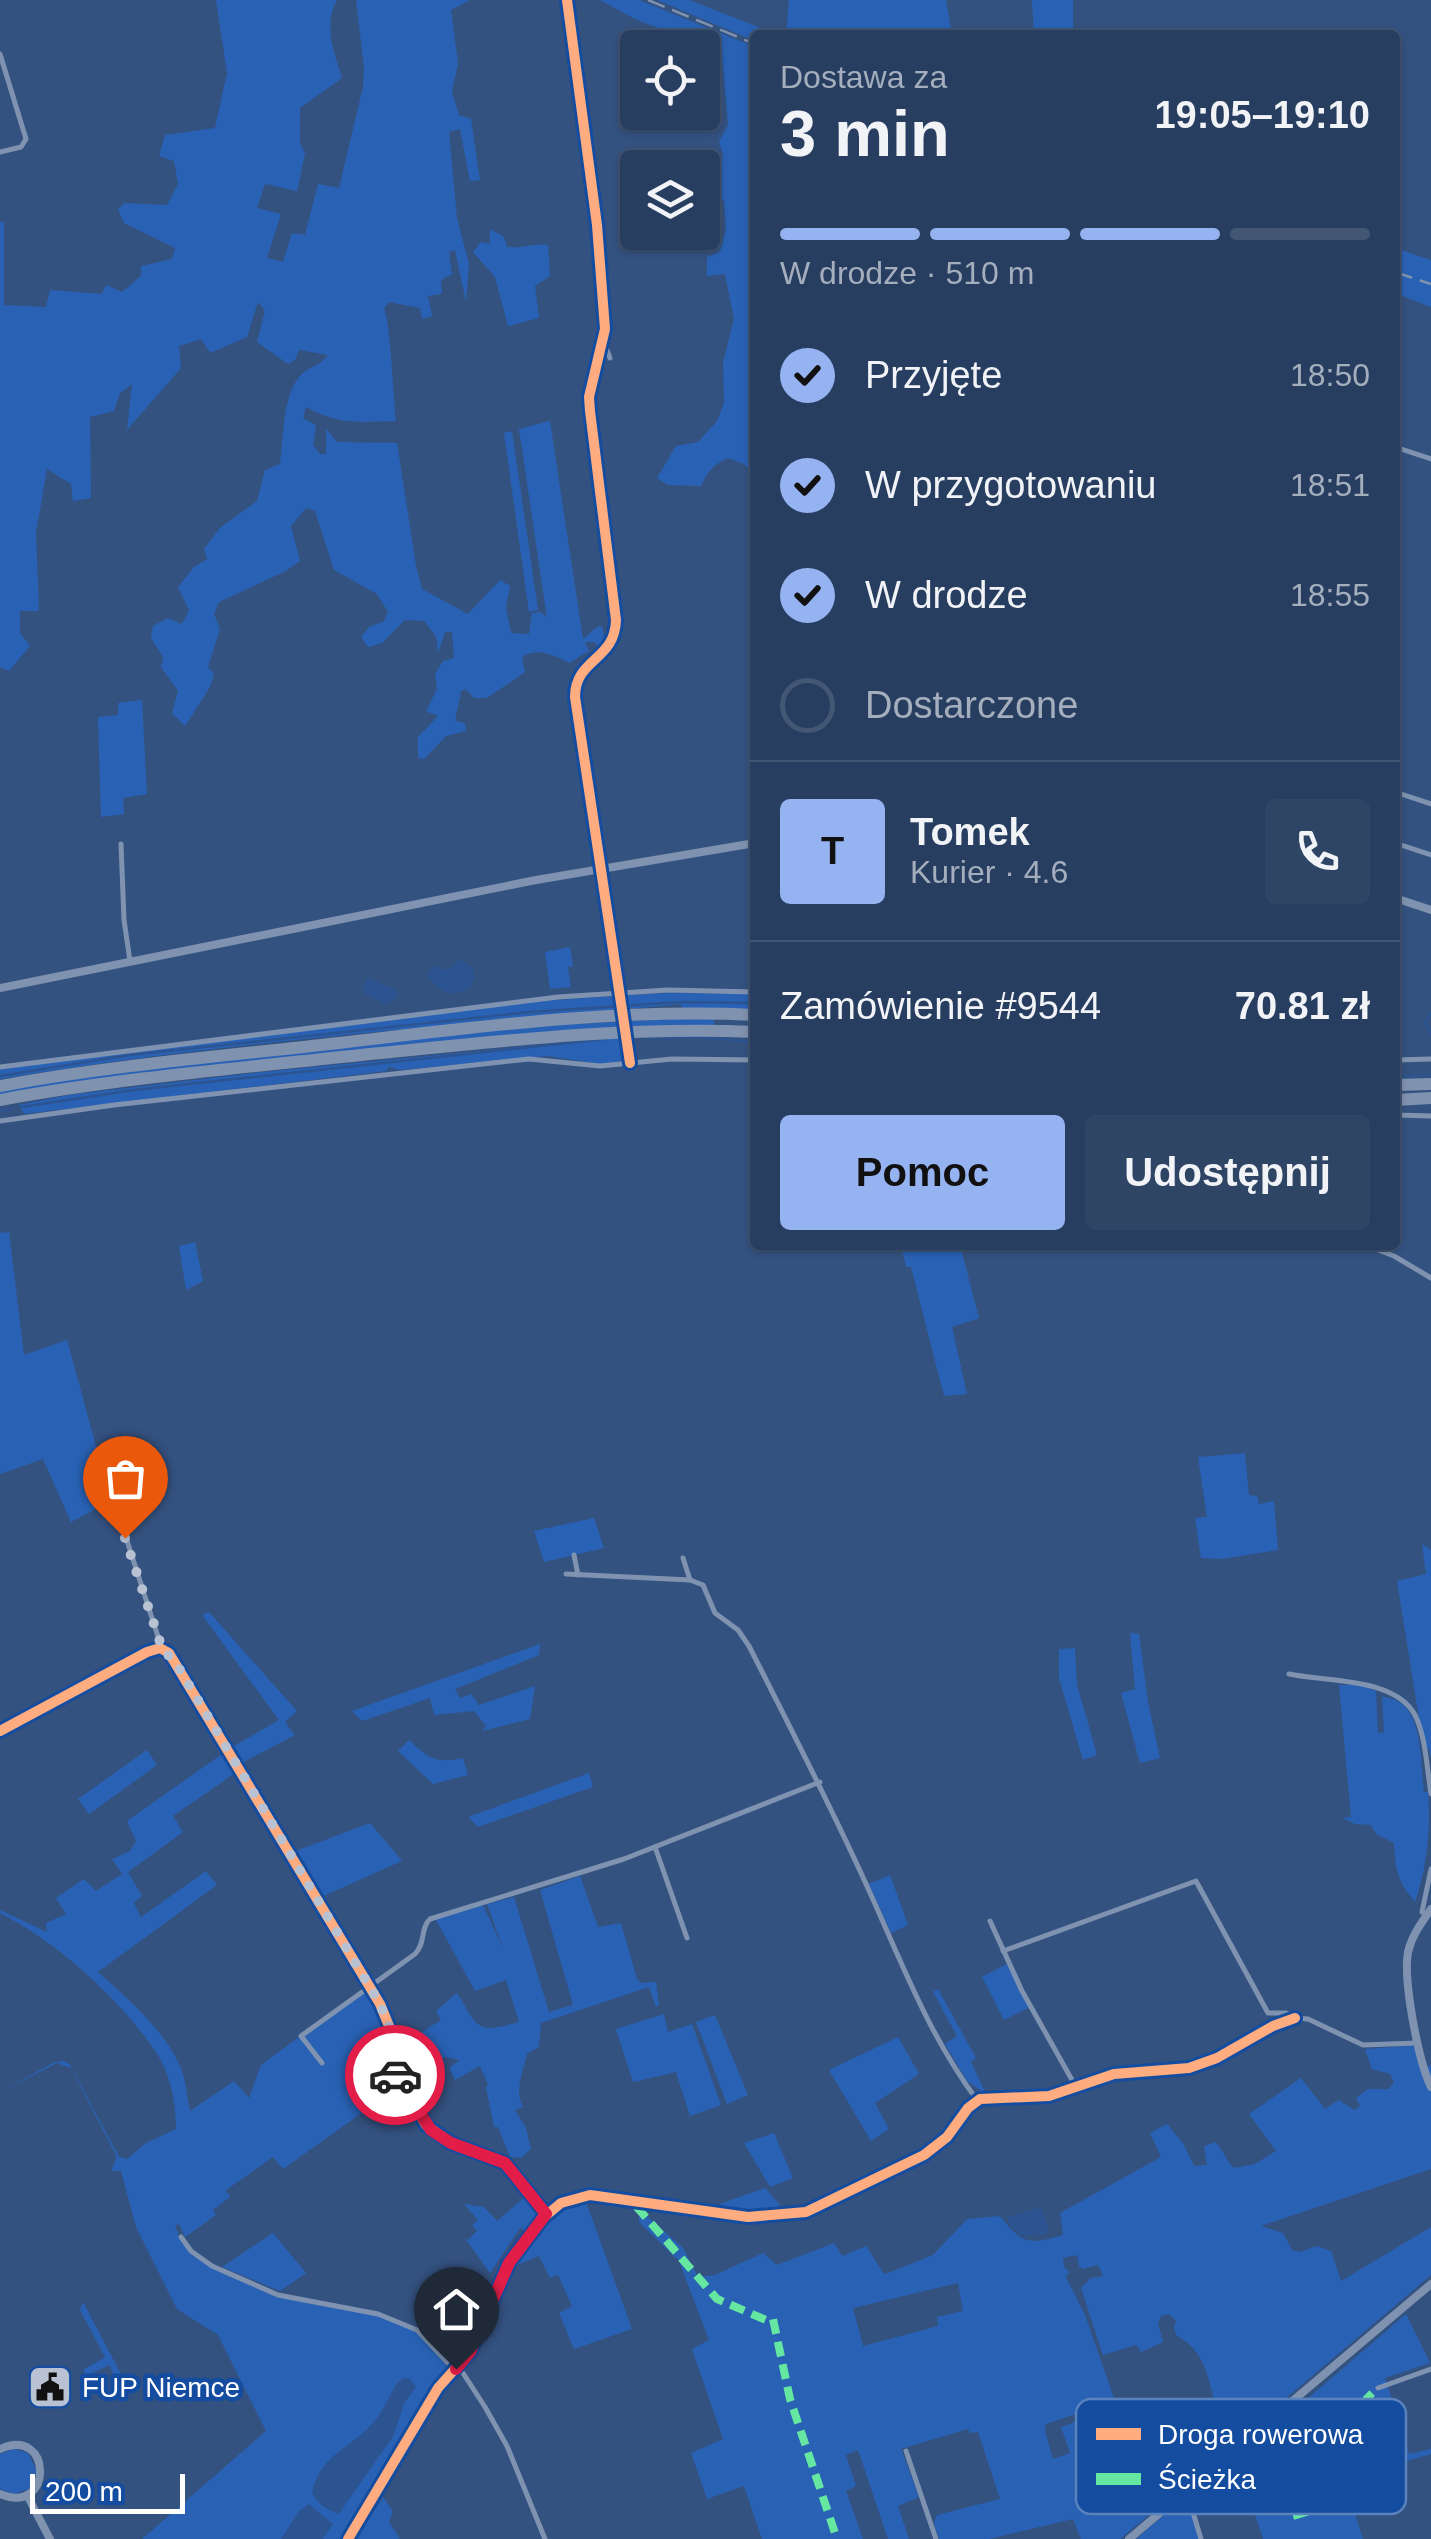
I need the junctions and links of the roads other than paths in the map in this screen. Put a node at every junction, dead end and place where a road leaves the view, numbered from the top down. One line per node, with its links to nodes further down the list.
1 (567, 0): 4 (street)
2 (0, 54): 3 (street)
3 (0, 152)
4 (604, 343): 5 (street); 14 (street)
5 (610, 358)
6 (1400, 449): 7 (street)
7 (1431, 459)
8 (1400, 794): 9 (street)
9 (1431, 804)
10 (750, 843): 14 (street)
11 (121, 844): 17 (street)
12 (1400, 845): 13 (street)
13 (1431, 855)
14 (602, 869): 17 (street); 25 (street, bridge)
15 (1400, 900): 16 (street)
16 (1431, 910)
17 (130, 962): 18 (street)
18 (0, 988)
19 (750, 992): 26 (street)
20 (750, 1015): 29 (highway)
21 (750, 1032): 31 (highway)
22 (1431, 1059): 24 (street)
23 (750, 1060): 25 (street)
24 (1400, 1060)
25 (630, 1063): 35 (street)
26 (0, 1067)
27 (1431, 1084): 28 (highway)
28 (1400, 1085)
29 (0, 1086)
30 (1431, 1098): 32 (highway)
31 (0, 1100)
32 (1400, 1100)
33 (1400, 1115): 34 (street)
34 (1431, 1116)
35 (0, 1121)
36 (1379, 1250): 37 (street)
37 (1431, 1278)
38 (109, 1486): 44 (street)
39 (574, 1555): 42 (street)
40 (682, 1558): 43 (street)
41 (566, 1574): 42 (street)
42 (578, 1575): 43 (street)
43 (690, 1580): 47 (street)
44 (162, 1648): 46 (street); 55 (street)
45 (1289, 1674): 48 (street)
46 (0, 1731)
47 (820, 1782): 49 (street); 61 (street)
48 (1431, 1794)
49 (655, 1847): 53 (street); 55 (street)
50 (1431, 1869): 51 (street)
51 (1429, 1912): 57 (street)
52 (990, 1921): 54 (street)
53 (686, 1938)
54 (1002, 1951): 56 (street); 60 (street)
55 (370, 1987): 58 (street); 62 (street)
56 (1294, 2018): 57 (street); 60 (street)
57 (1417, 2043): 59 (street)
58 (322, 2063)
59 (1431, 2087)
60 (1076, 2088): 61 (street)
61 (977, 2100): 62 (street)
62 (546, 2214): 65 (street)
63 (181, 2237): 65 (street)
64 (1431, 2284): 68 (street)
65 (456, 2369): 76 (street); 77 (street)
66 (1431, 2369): 67 (street)
67 (1378, 2388)
68 (1295, 2399)
69 (0, 2449): 72 (street)
70 (906, 2451): 78 (street)
71 (0, 2494): 72 (street)
72 (27, 2495): 75 (street)
73 (1159, 2514): 79 (street)
74 (1194, 2514): 80 (street)
75 (50, 2539)
76 (348, 2539)
77 (544, 2539)
78 (936, 2539)
79 (1130, 2539)
80 (1201, 2539)

